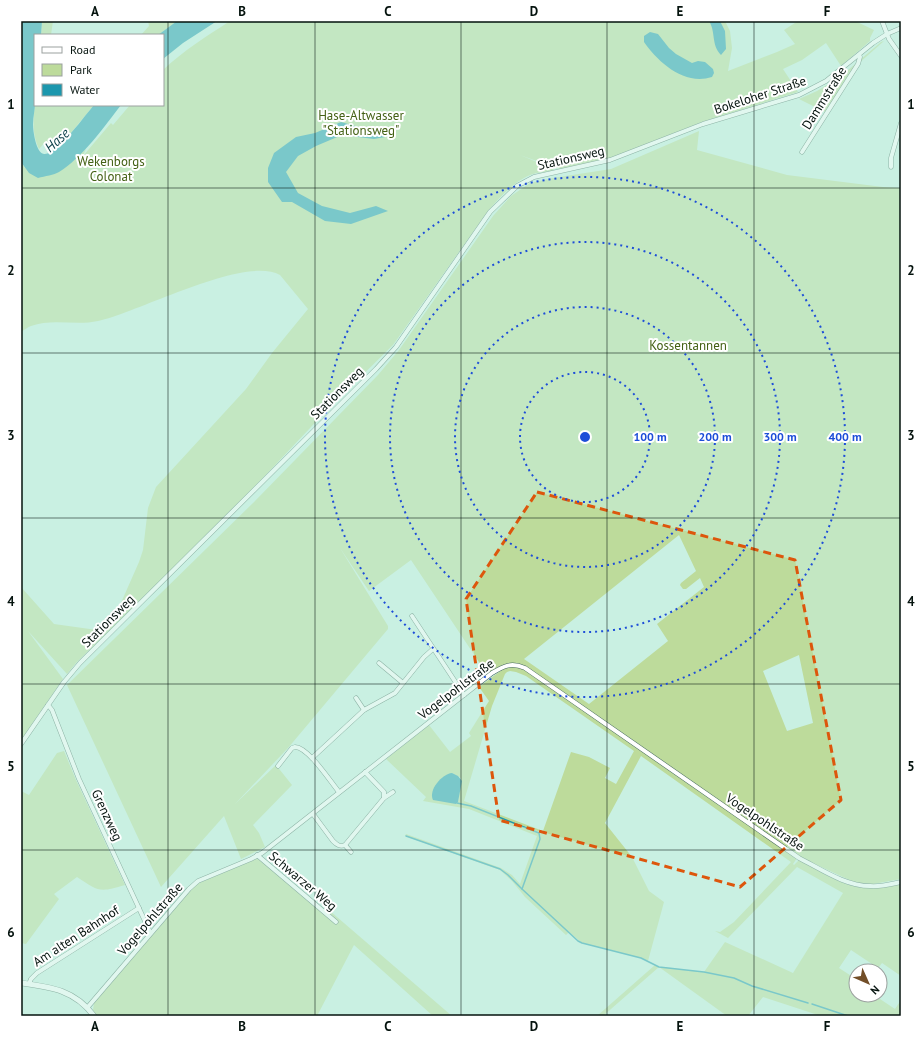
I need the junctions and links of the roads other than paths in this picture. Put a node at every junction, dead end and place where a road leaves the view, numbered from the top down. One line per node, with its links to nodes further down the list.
1 (882, 21): 3 (street)
2 (901, 28): 3 (street, Bokeloher Straße)
3 (887, 34): 4 (street, Bokeloher Straße); 5 (street)
4 (859, 55): 7 (street, Bokeloher Straße); 8 (street, Dammstraße)
5 (901, 56)
6 (901, 123): 9 (street)
7 (704, 124): 16 (street, Stationsweg)
8 (802, 152)
9 (891, 167)
10 (412, 616): 11 (street)
11 (434, 649): 13 (street); 14 (street)
12 (378, 662): 13 (street)
13 (403, 683): 17 (street)
14 (464, 695): 21 (street, Vogelpohlstraße); 29 (street, Vogelpohlstraße)
15 (356, 698): 17 (street)
16 (48, 705): 18 (street, Stationsweg); 30 (street, Grenzweg)
17 (364, 710): 19 (street)
18 (21, 744)
19 (312, 758): 20 (street); 22 (street)
20 (278, 766)
21 (365, 772): 22 (street, Vogelpohlstraße); 24 (street)
22 (339, 792): 25 (street, Vogelpohlstraße)
23 (394, 792): 24 (street)
24 (384, 798): 26 (street)
25 (312, 814): 26 (street); 28 (street, Vogelpohlstraße)
26 (345, 845): 27 (street)
27 (351, 852)
28 (257, 855): 31 (street, Schwarzer Weg); 32 (street, Vogelpohlstraße)
29 (901, 882)
30 (139, 908): 32 (street, Grenzweg); 34 (street, Am alten Bahnhof)
31 (336, 922)
32 (150, 932): 35 (street, Vogelpohlstraße)
33 (21, 983): 34 (street)
34 (30, 984): 35 (street)
35 (87, 1008): 36 (street)
36 (94, 1016)

